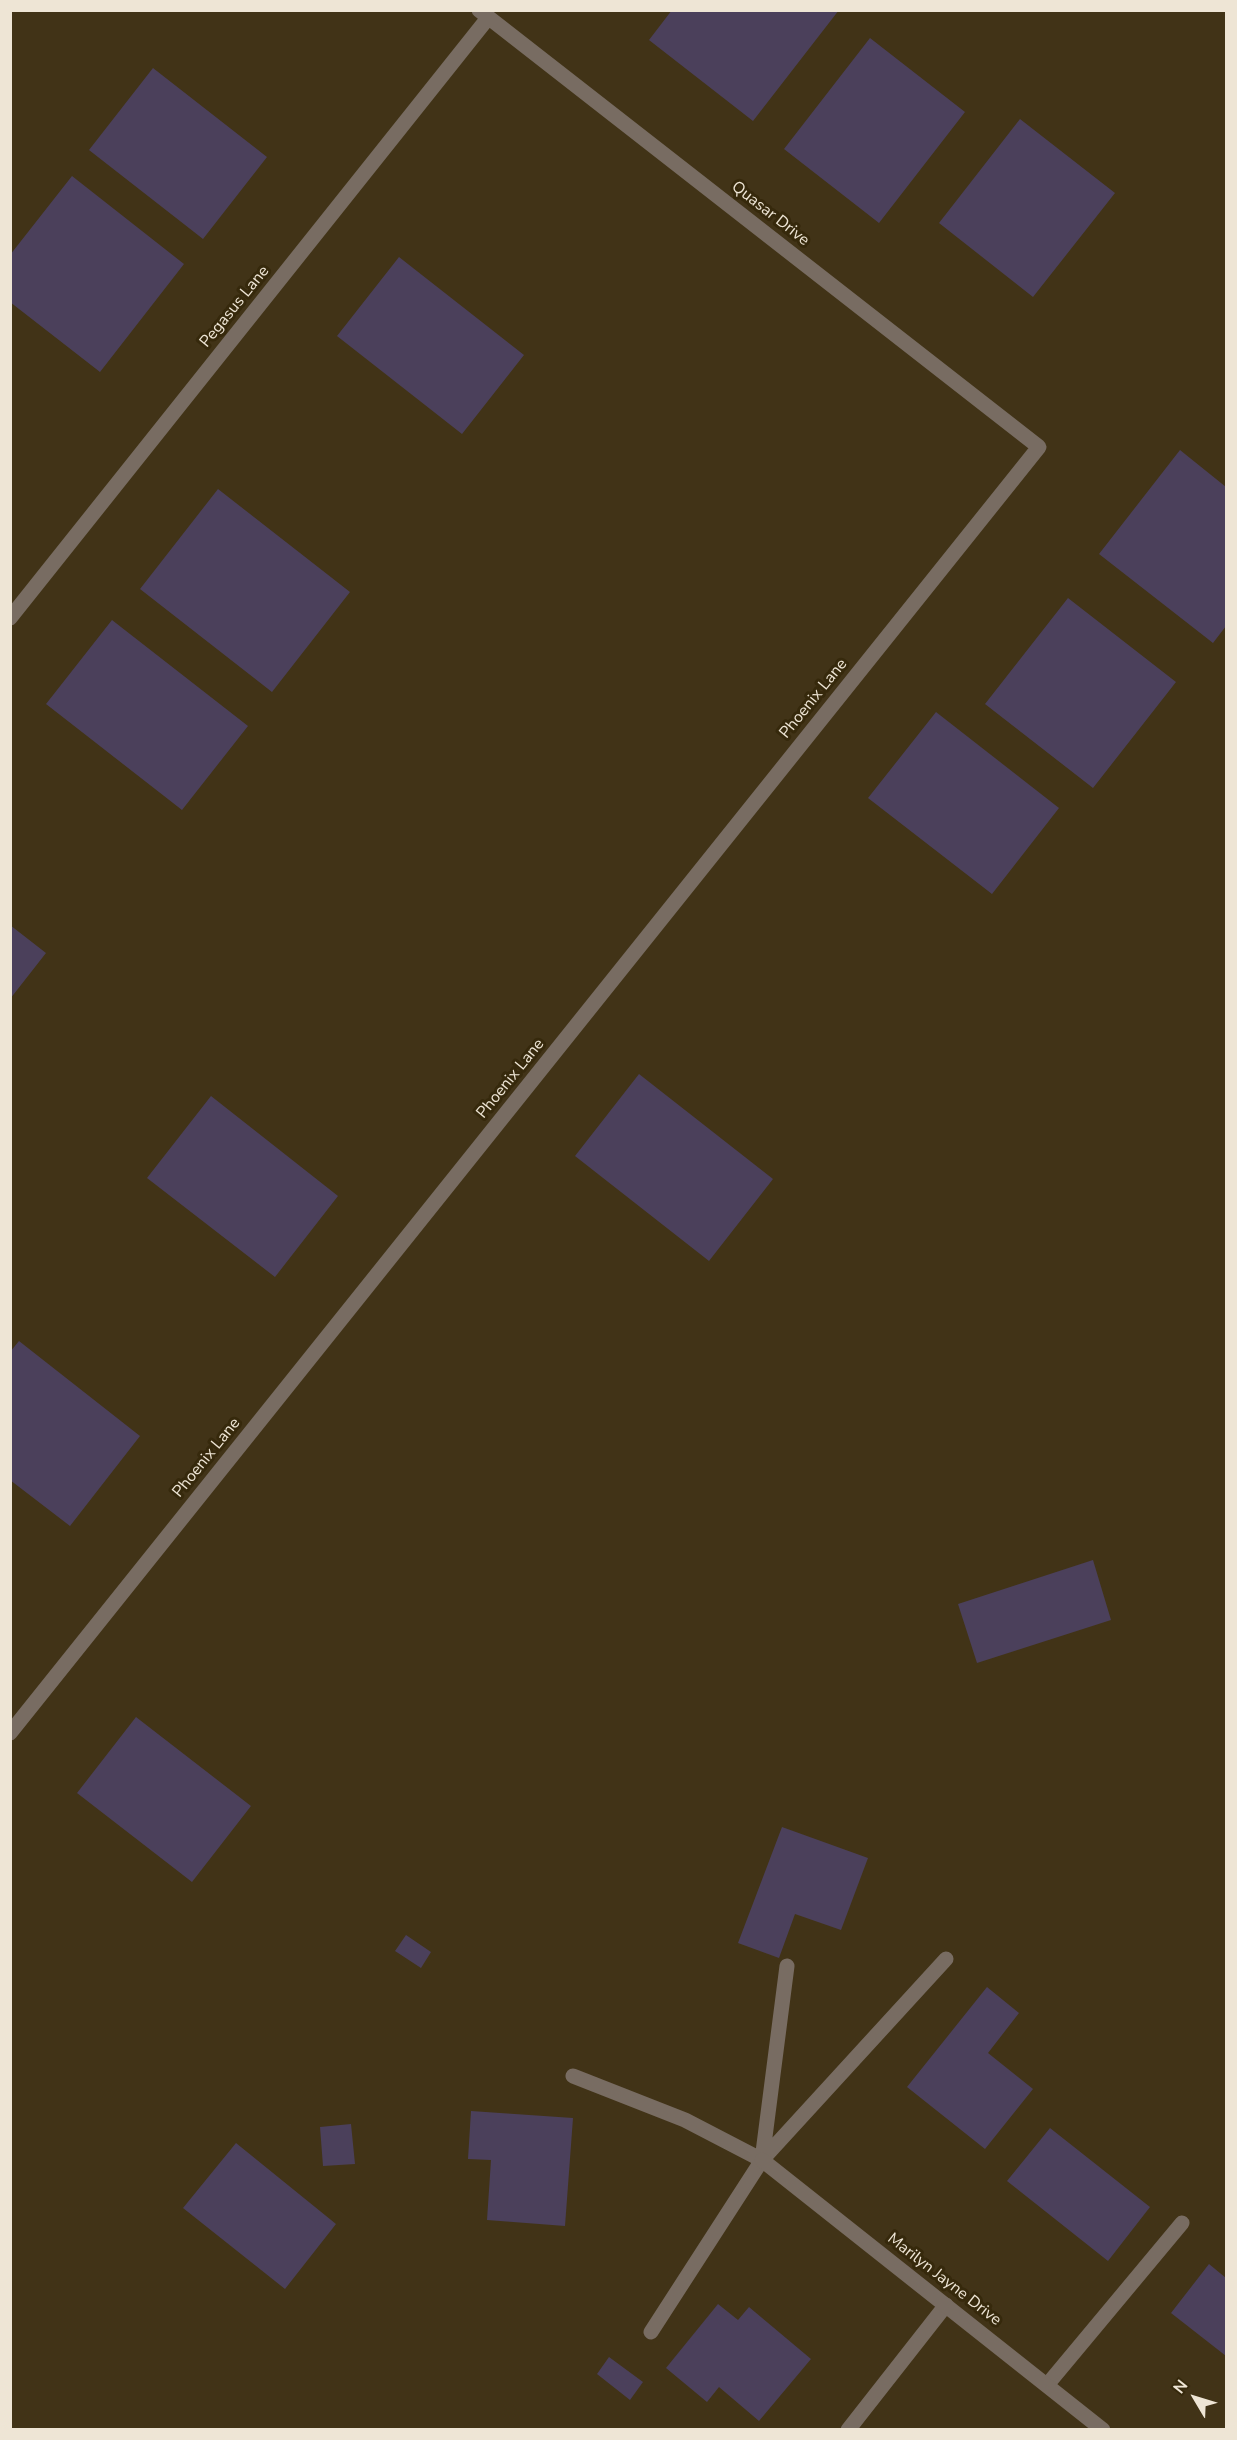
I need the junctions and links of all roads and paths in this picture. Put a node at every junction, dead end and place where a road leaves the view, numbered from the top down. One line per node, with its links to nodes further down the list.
1 (484, 14): 2 (street, Quasar Drive); 3 (street, Pegasus Lane)
2 (1039, 447): 4 (street, Phoenix Lane)
3 (10, 618)
4 (10, 1733)
5 (946, 1959): 8 (street)
6 (788, 1966): 8 (street)
7 (573, 2076): 8 (street, Marilyn Jayne Drive)
8 (762, 2160): 10 (street, Marilyn Jayne Drive); 11 (street)
9 (1182, 2223): 12 (street)
10 (946, 2305): 12 (street, Marilyn Jayne Drive); 13 (street)
11 (651, 2332)
12 (1047, 2385): 14 (street, Marilyn Jayne Drive)
13 (848, 2430)
14 (1103, 2430)

